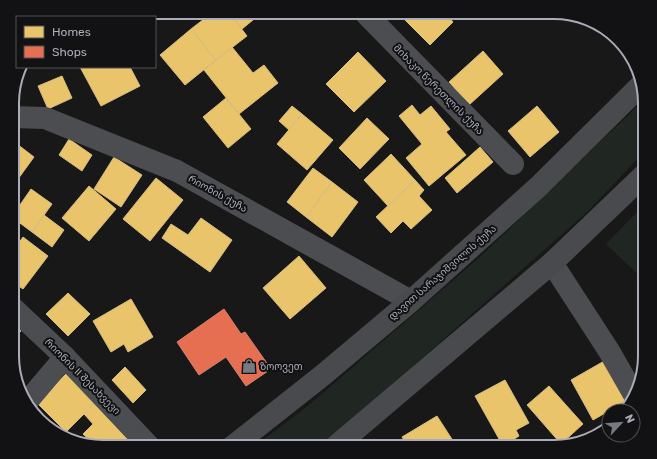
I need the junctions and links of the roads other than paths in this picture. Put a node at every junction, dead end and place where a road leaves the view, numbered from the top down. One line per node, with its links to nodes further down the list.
1 (371, 19): 4 (street, მიხაკო წერეთლის ქუჩა)
2 (637, 89): 7 (main road, დავით სარაჯიშვილის ქუჩა)
3 (19, 117): 7 (street, რიონის ქუჩა)
4 (513, 164)
5 (638, 181): 6 (main road)
6 (552, 263): 10 (street); 14 (main road)
7 (411, 301): 13 (main road, დავით სარაჯიშვილის ქუჩა)
8 (19, 314): 9 (street, რიონის II შესახვევი)
9 (65, 357): 11 (street); 12 (street, რიონის II შესახვევი)
10 (631, 389)
11 (30, 398)
12 (143, 440)
13 (241, 440)
14 (343, 440)

